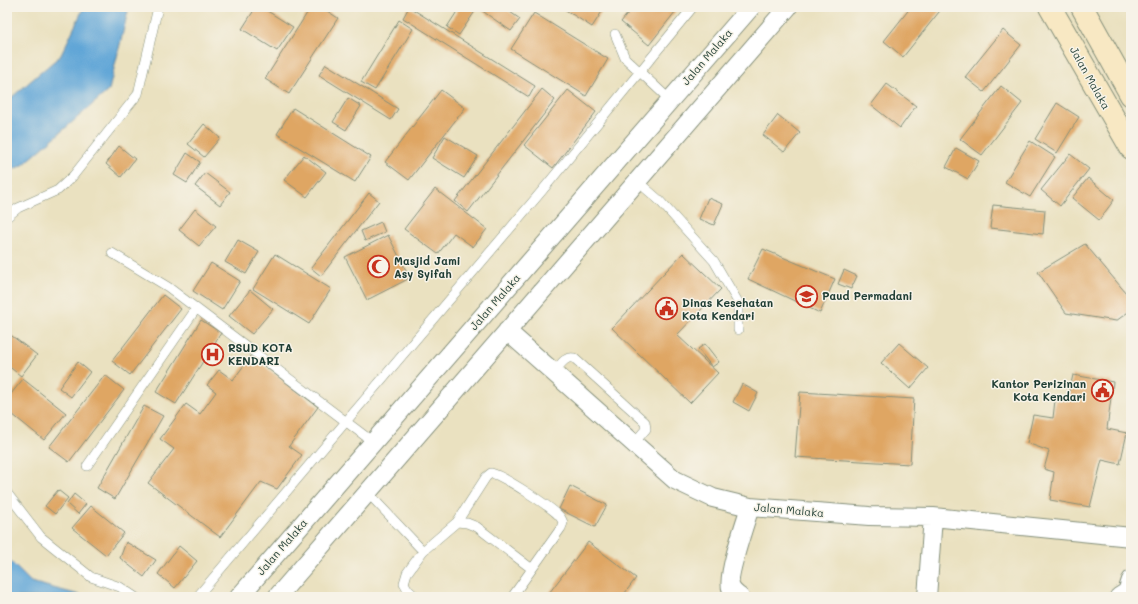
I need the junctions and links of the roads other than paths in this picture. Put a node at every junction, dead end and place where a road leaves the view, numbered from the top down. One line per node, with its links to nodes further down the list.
1 (158, 7): 13 (lane)
2 (693, 7): 8 (lane)
3 (751, 7): 10 (street, Jalan Malaka)
4 (788, 7): 12 (street)
5 (1050, 7): 11 (street, Jalan Malaka)
6 (1082, 7): 9 (street)
7 (615, 34): 8 (lane)
8 (639, 71): 10 (lane); 21 (lane)
9 (1131, 96)
10 (670, 100): 19 (street, Jalan Malaka)
11 (1131, 148)
12 (637, 181): 16 (lane); 17 (street)
13 (7, 218)
14 (112, 253): 15 (lane)
15 (196, 309): 21 (lane); 24 (lane)
16 (738, 330)
17 (507, 332): 18 (street, Jalan Malaka); 20 (street)
18 (551, 370): 23 (street, Jalan Malaka); 23 (lane)
19 (415, 394): 20 (street); 22 (street, Jalan Malaka)
20 (436, 413): 26 (street)
21 (348, 421): 22 (lane); 36 (lane)
22 (373, 442): 34 (street, Jalan Malaka)
23 (634, 443): 27 (street, Jalan Malaka)
24 (86, 466)
25 (7, 493): 35 (lane)
26 (368, 493): 31 (lane); 37 (street)
27 (750, 507): 28 (street, Jalan Malaka); 40 (street)
28 (933, 517): 30 (street, Jalan Malaka); 41 (street)
29 (457, 522): 31 (lane); 32 (lane); 32 (lane)
30 (1131, 537)
31 (423, 552): 38 (lane)
32 (532, 569): 39 (lane)
33 (1131, 580): 42 (street)
34 (239, 596)
35 (135, 597)
36 (197, 597)
37 (277, 597)
38 (416, 597)
39 (512, 597)
40 (740, 597)
41 (927, 597)
42 (1119, 597)

